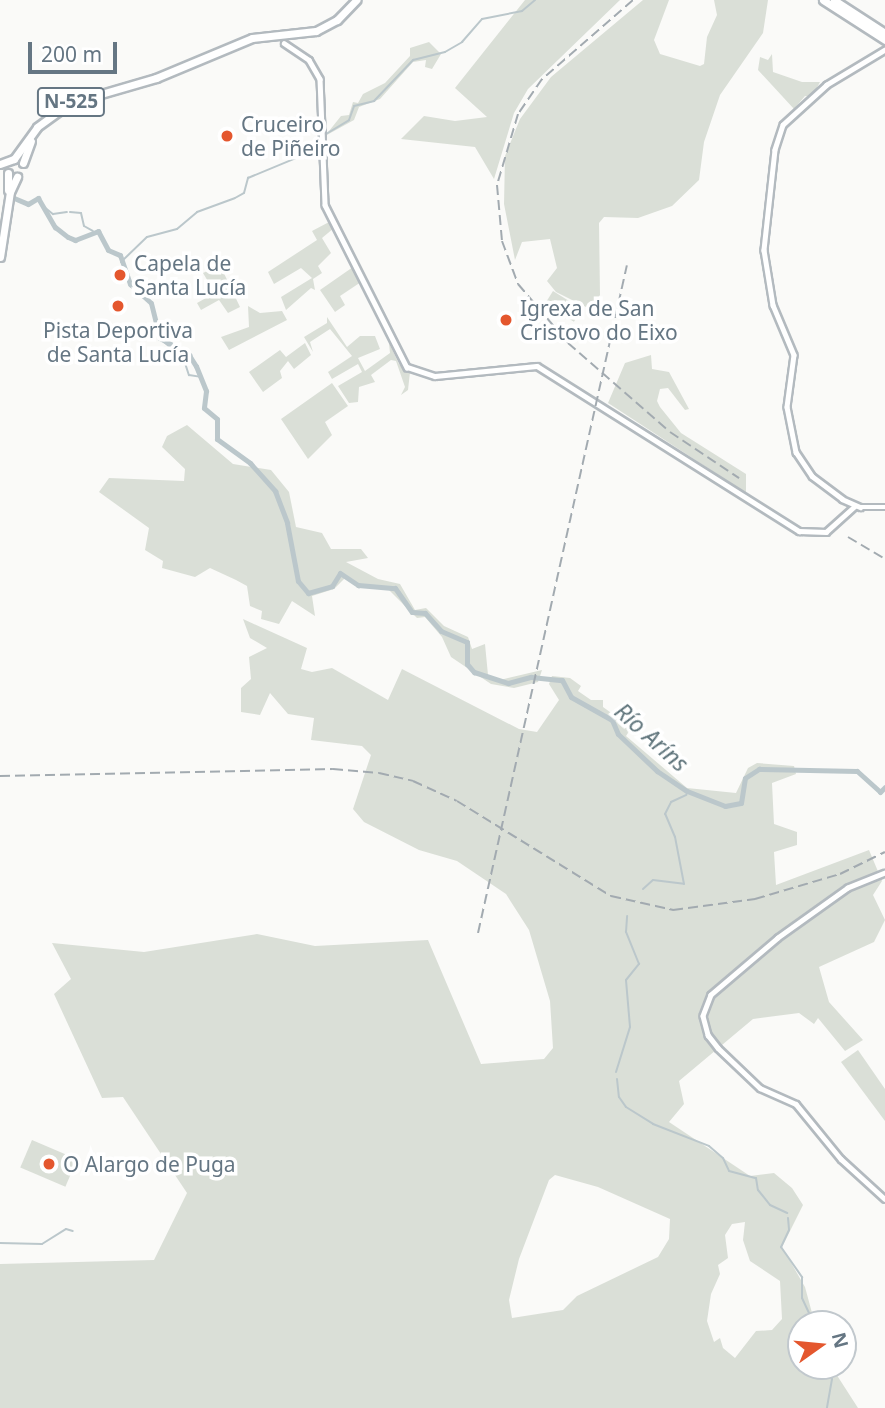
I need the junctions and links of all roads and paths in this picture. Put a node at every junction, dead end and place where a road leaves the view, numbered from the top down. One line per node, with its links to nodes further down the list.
1 (358, 0): 8 (highway, N-525); 9 (highway, N-525)
2 (823, 0): 5 (highway)
3 (836, 0): 4 (highway)
4 (885, 33)
5 (885, 40)
6 (284, 43): 14 (street)
7 (885, 50): 14 (street)
8 (31, 135): 10 (highway); 10 (highway, N-525)
9 (23, 163): 10 (highway); 11 (highway, N-525)
10 (6, 165): 11 (highway); 12 (highway, N-525)
11 (17, 177): 13 (highway, N-525)
12 (0, 246)
13 (0, 257)
14 (855, 506): 15 (street)
15 (885, 508)
16 (885, 873): 17 (street)
17 (885, 1199)

